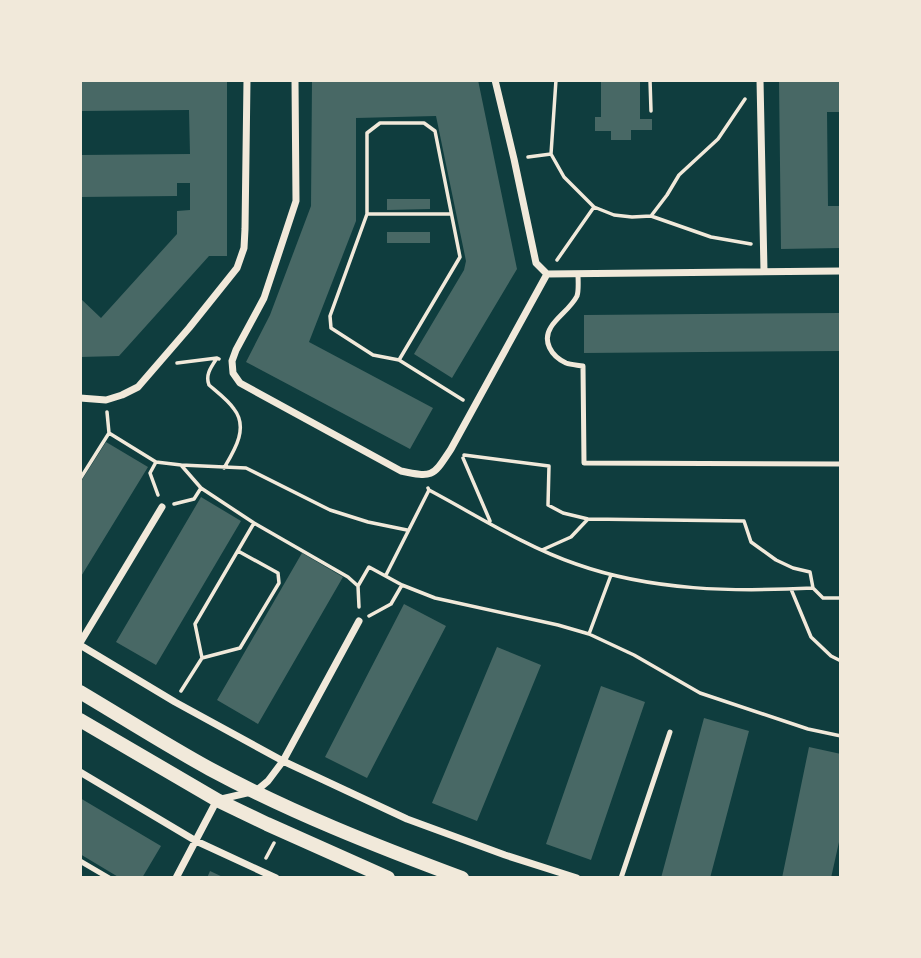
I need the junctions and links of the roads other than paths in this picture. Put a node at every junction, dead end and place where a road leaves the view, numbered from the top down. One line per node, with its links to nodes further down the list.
1 (247, 80): 9 (street)
2 (295, 80): 7 (street)
3 (495, 80): 7 (street)
4 (760, 80): 5 (street)
5 (764, 271): 6 (street); 8 (street)
6 (841, 271)
7 (547, 274): 8 (street)
8 (578, 274): 10 (lane)
9 (80, 398)
10 (841, 464)
11 (162, 507): 13 (street)
12 (359, 621): 17 (street)
13 (80, 644): 17 (street)
14 (80, 692): 19 (main road)
15 (80, 720): 20 (main road)
16 (670, 732): 29 (lane)
17 (283, 761): 19 (street); 28 (street)
18 (80, 772): 21 (street)
19 (256, 791): 20 (street); 27 (main road)
20 (217, 800): 21 (street); 26 (main road)
21 (196, 841): 24 (street); 25 (street)
22 (80, 861): 23 (lane)
23 (108, 877)
24 (176, 877)
25 (276, 877)
26 (387, 877)
27 (462, 877)
28 (576, 877)
29 (621, 877)

